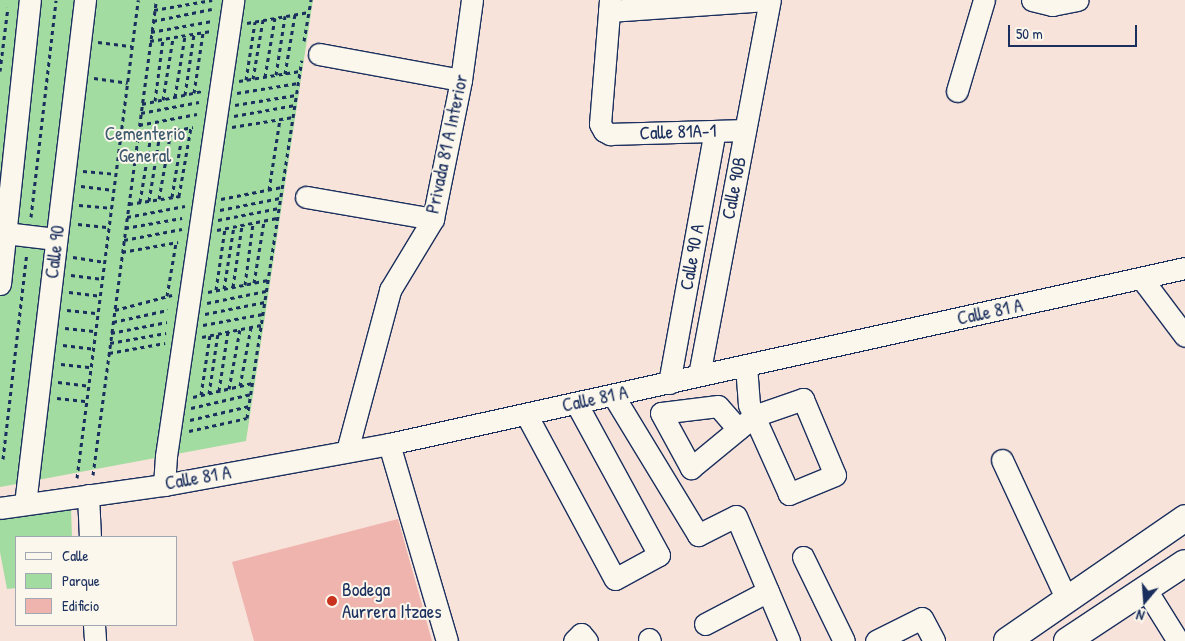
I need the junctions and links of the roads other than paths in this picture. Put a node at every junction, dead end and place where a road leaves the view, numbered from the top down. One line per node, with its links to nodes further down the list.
1 (30, 0): 17 (street)
2 (85, 0): 18 (street, Calle 90)
3 (472, 0): 11 (street, Privada 81 A Interior)
4 (768, 0): 9 (street); 13 (street, Calle 90B)
5 (984, 0): 12 (street)
6 (1032, 0): 7 (street)
7 (1078, 0)
8 (227, 4): 33 (street)
9 (609, 6): 14 (street, Calle 81A-1)
10 (308, 51): 11 (street)
11 (461, 80): 16 (street, Privada 81 A Interior)
12 (957, 91)
13 (745, 130): 14 (street, Calle 81A-1); 24 (street, Calle 90B)
14 (715, 131): 25 (street, Calle 90 A)
15 (306, 197): 16 (street)
16 (433, 218): 31 (street, Privada 81 A Interior)
17 (5, 233): 18 (street); 21 (street)
18 (56, 239): 35 (street, Calle 90)
19 (1185, 268): 20 (street, Calle 81 A)
20 (1142, 279): 22 (street); 23 (street, Calle 81 A)
21 (0, 284)
22 (1185, 336)
23 (746, 365): 24 (street, Calle 81 A); 29 (street)
24 (699, 375): 25 (street, Calle 81 A)
25 (669, 383): 26 (street, Calle 81 A)
26 (613, 395): 27 (street, Calle 81 A); 42 (street)
27 (576, 403): 28 (street, Calle 81 A); 28 (street)
28 (526, 414): 30 (street, Calle 81 A)
29 (746, 423): 29 (street)
30 (389, 444): 31 (street, Calle 81 A); 48 (street)
31 (347, 451): 33 (street, Calle 81 A)
32 (1002, 460): 43 (street)
33 (164, 485): 34 (street, Calle 81 A)
34 (82, 487): 35 (street, Calle 81 A); 38 (street)
35 (25, 504): 36 (street, Calle 81 A)
36 (0, 508)
37 (1185, 518): 43 (main road)
38 (90, 536)
39 (803, 557): 52 (street)
40 (1185, 563): 41 (main road)
41 (1145, 588): 57 (main road); 58 (street)
42 (768, 591): 45 (street); 51 (street)
43 (1066, 598): 44 (main road)
44 (1041, 615): 55 (main road); 56 (main road)
45 (705, 624)
46 (94, 626): 47 (street)
47 (94, 641)
48 (447, 641)
49 (574, 641): 50 (street)
50 (587, 641)
51 (789, 641)
52 (844, 641)
53 (876, 641): 54 (street)
54 (934, 641)
55 (1007, 641)
56 (1060, 641)
57 (1067, 641)
58 (1178, 641)

